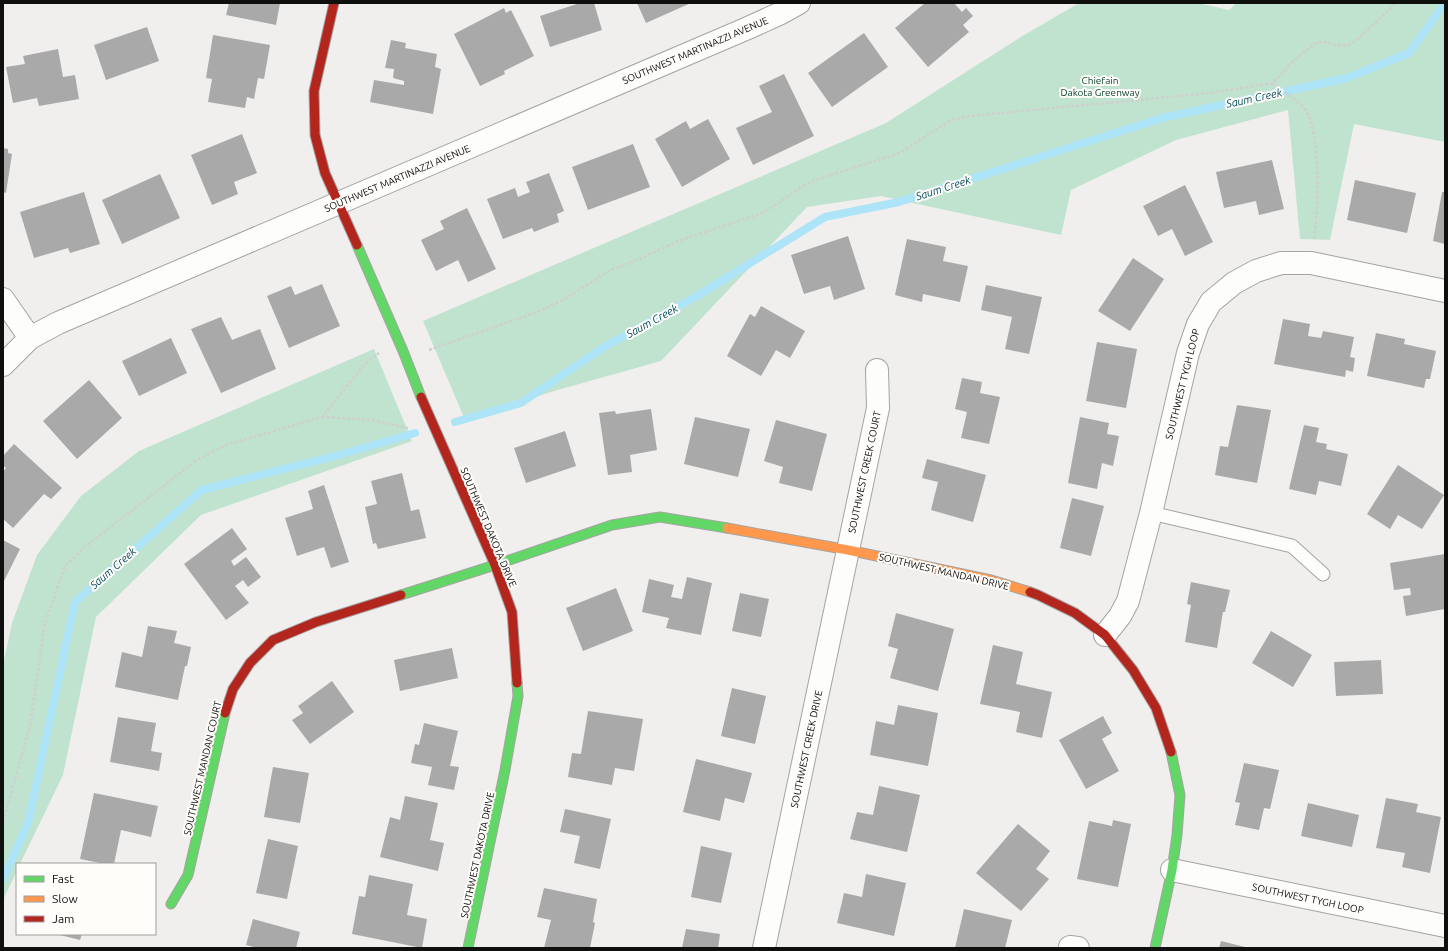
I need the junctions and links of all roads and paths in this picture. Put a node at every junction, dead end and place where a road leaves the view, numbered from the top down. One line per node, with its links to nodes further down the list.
1 (334, 3): 5 (street, SOUTHWEST DAKOTA DRIVE)
2 (1396, 3): 4 (path)
3 (786, 6): 5 (street, SOUTHWEST MARTINAZZI AVENUE)
4 (1274, 84): 6 (path); 11 (path)
5 (338, 203): 9 (street, SOUTHWEST MARTINAZZI AVENUE); 15 (street, SOUTHWEST DAKOTA DRIVE)
6 (1311, 263): 7 (street, SOUTHWEST TYGH LOOP); 16 (street, SOUTHWEST TYGH LOOP)
7 (1445, 291)
8 (3, 299): 9 (street)
9 (30, 338): 12 (street, SOUTHWEST MARTINAZZI AVENUE)
10 (383, 350): 14 (path)
11 (425, 352)
12 (3, 365)
13 (877, 370): 17 (street, SOUTHWEST CREEK COURT)
14 (322, 417): 15 (path); 21 (path)
15 (431, 421): 18 (street, SOUTHWEST DAKOTA DRIVE)
16 (1150, 513): 19 (lane); 20 (street, SOUTHWEST TYGH LOOP)
17 (848, 550): 18 (street, SOUTHWEST MANDAN DRIVE); 20 (street, SOUTHWEST MANDAN DRIVE); 26 (street, SOUTHWEST CREEK DRIVE)
18 (495, 565): 23 (street, SOUTHWEST MANDAN COURT); 25 (street, SOUTHWEST DAKOTA DRIVE)
19 (1323, 574)
20 (1105, 635): 22 (street, SOUTHWEST MANDAN DRIVE)
21 (3, 822)
22 (1172, 870): 24 (street, SOUTHWEST TYGH LOOP); 27 (street, SOUTHWEST MANDAN DRIVE)
23 (171, 904)
24 (1445, 926)
25 (468, 948)
26 (764, 948)
27 (1155, 948)

